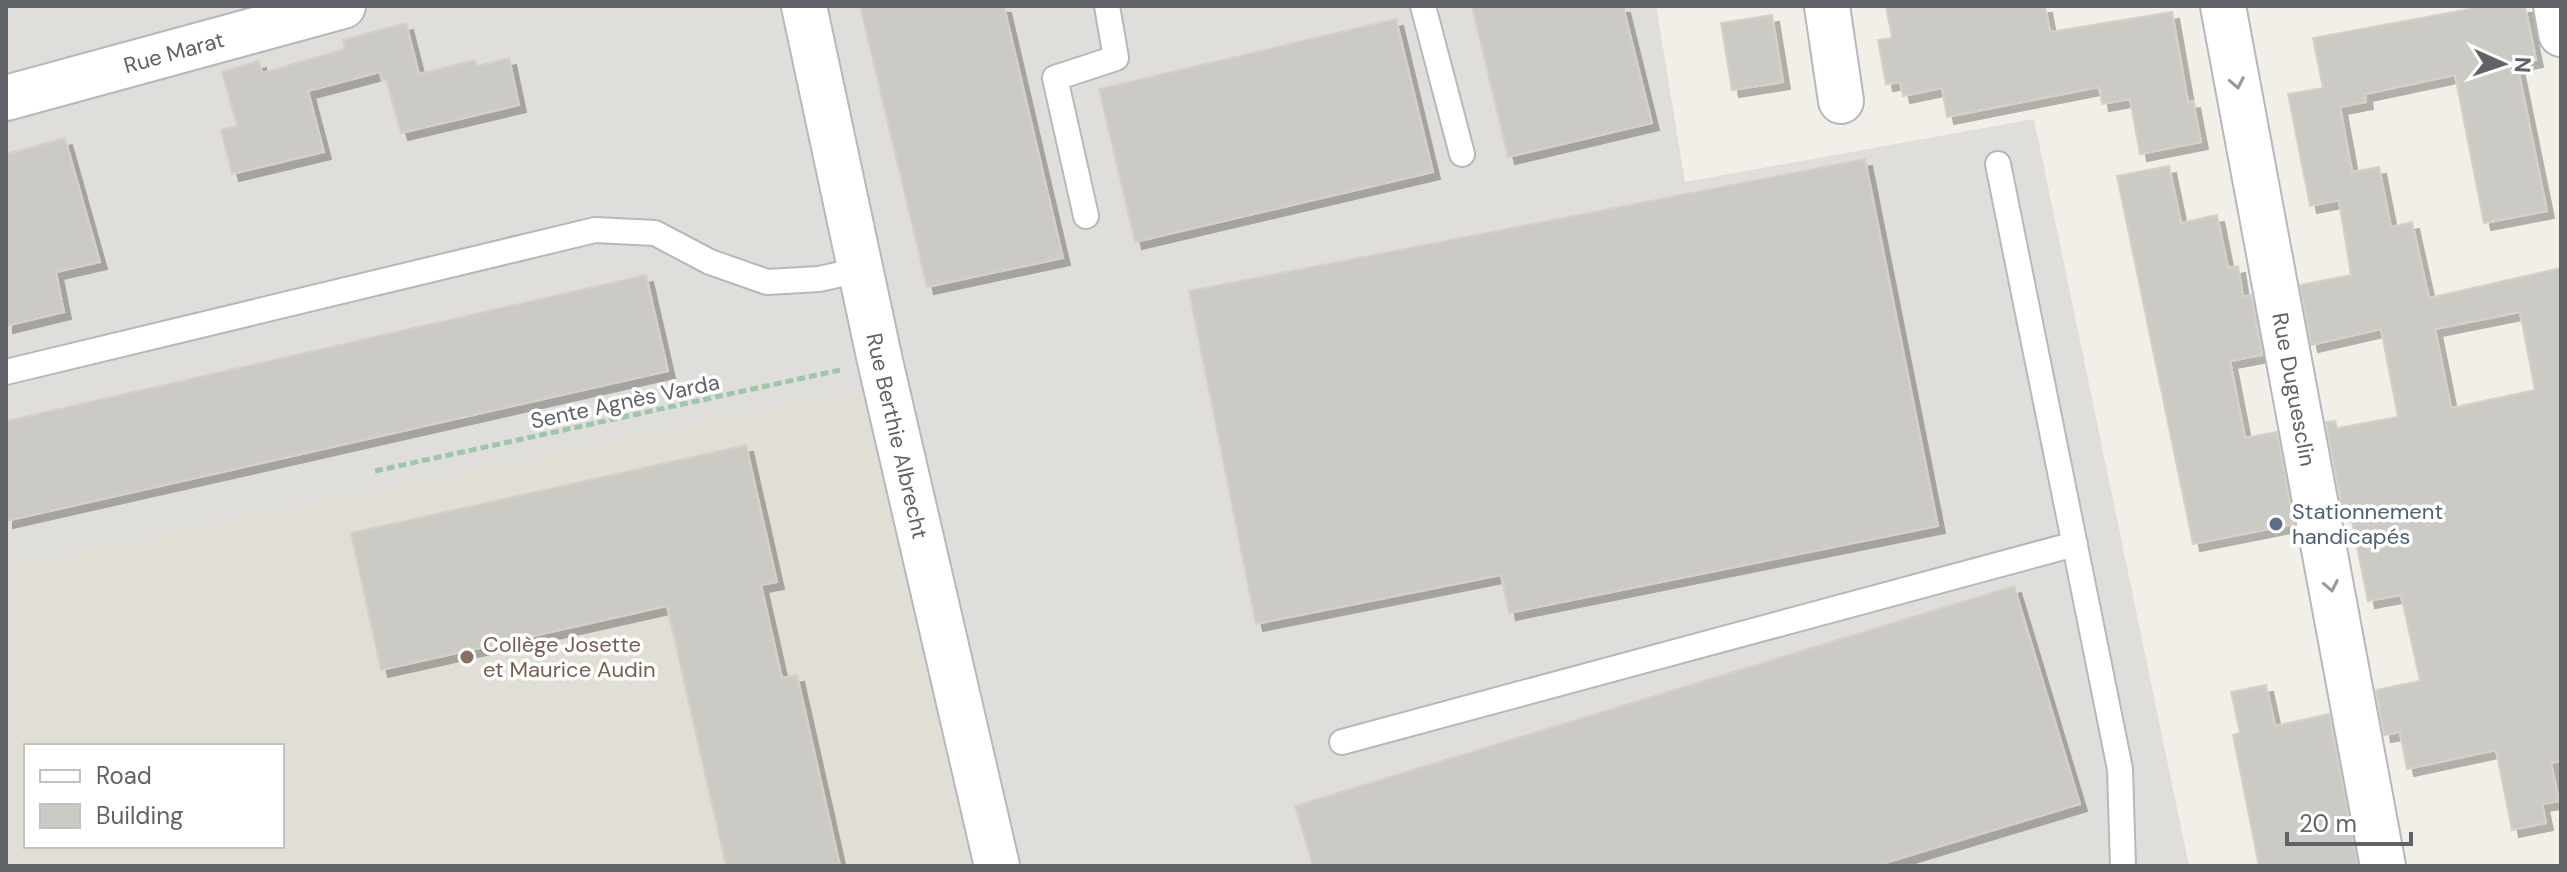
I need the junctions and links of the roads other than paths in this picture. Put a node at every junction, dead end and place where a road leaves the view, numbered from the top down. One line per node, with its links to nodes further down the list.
1 (343, 6): 9 (street, Rue Marat)
2 (804, 6): 14 (street, Rue Berthie Albrecht)
3 (1107, 6): 13 (lane)
4 (1423, 6): 11 (lane)
5 (1827, 6): 10 (street)
6 (2223, 6): 20 (street, Rue Duguesclin, one-way to 20)
7 (2556, 6): 8 (street)
8 (2561, 34)
9 (6, 98)
10 (1841, 101)
11 (1462, 154)
12 (1998, 164): 16 (lane)
13 (1086, 216)
14 (860, 270): 15 (lane); 18 (street, Rue Berthie Albrecht)
15 (6, 372)
16 (2075, 544): 17 (lane); 19 (lane)
17 (1342, 742)
18 (997, 866)
19 (2123, 866)
20 (2383, 866)

